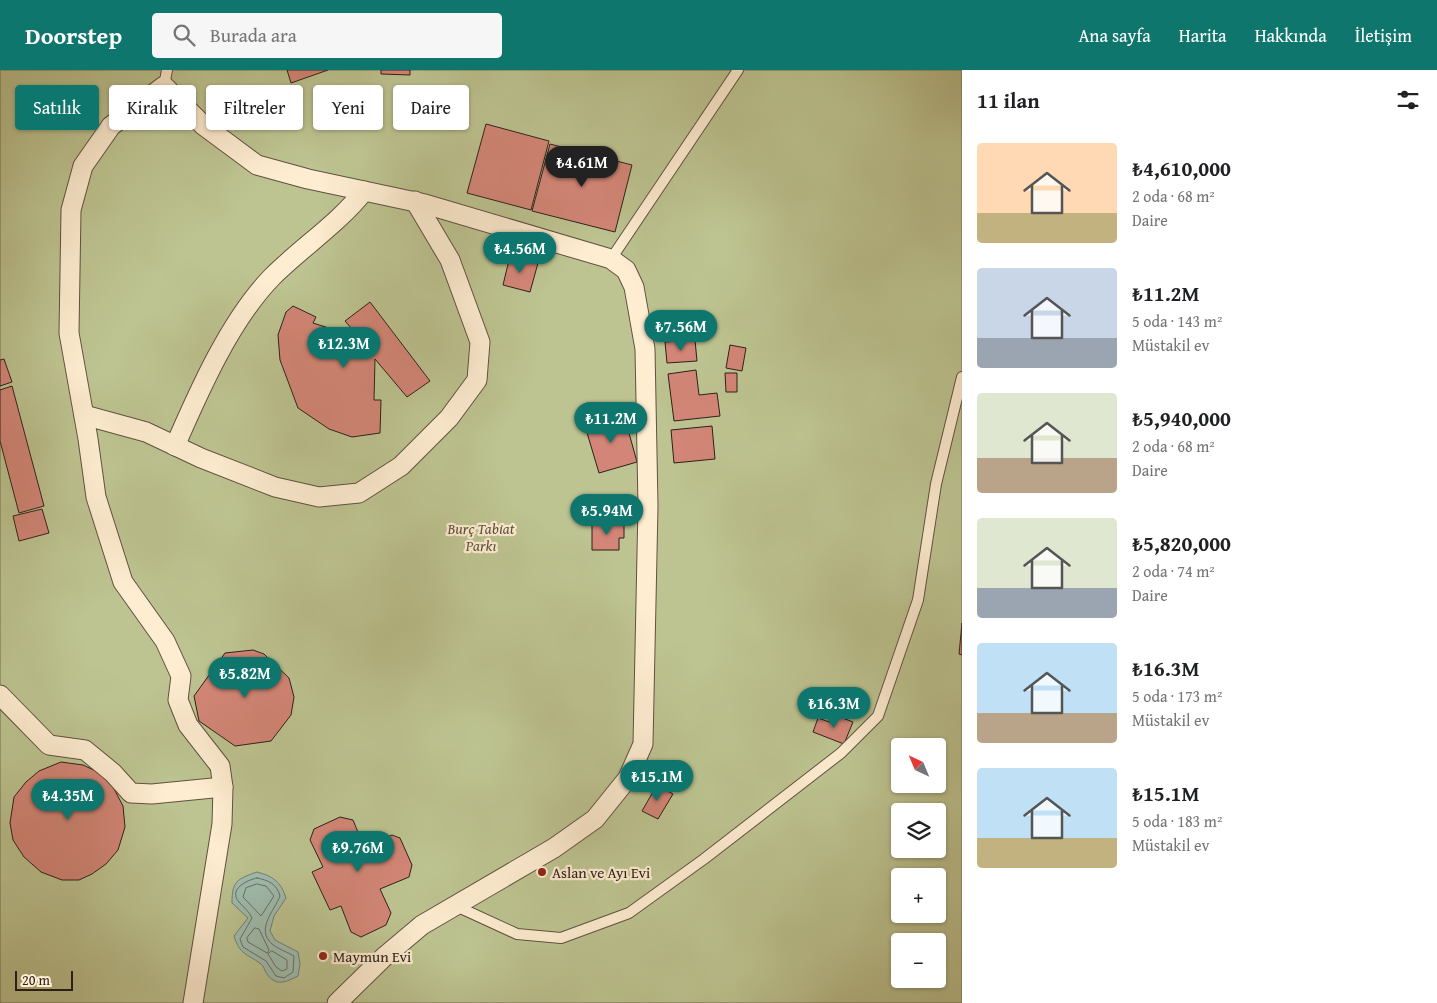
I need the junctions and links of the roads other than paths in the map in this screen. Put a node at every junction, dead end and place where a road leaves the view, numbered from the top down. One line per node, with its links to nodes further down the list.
1 (738, 70): 5 (lane)
2 (165, 78): 3 (street); 7 (street)
3 (364, 191): 4 (street); 8 (street)
4 (415, 201): 5 (street); 8 (street)
5 (611, 259): 11 (street)
6 (962, 377): 11 (lane)
7 (84, 415): 8 (street); 10 (street)
8 (174, 446)
9 (0, 695): 10 (street)
10 (222, 787): 12 (street)
11 (456, 906): 13 (street)
12 (194, 1003)
13 (337, 1003)

